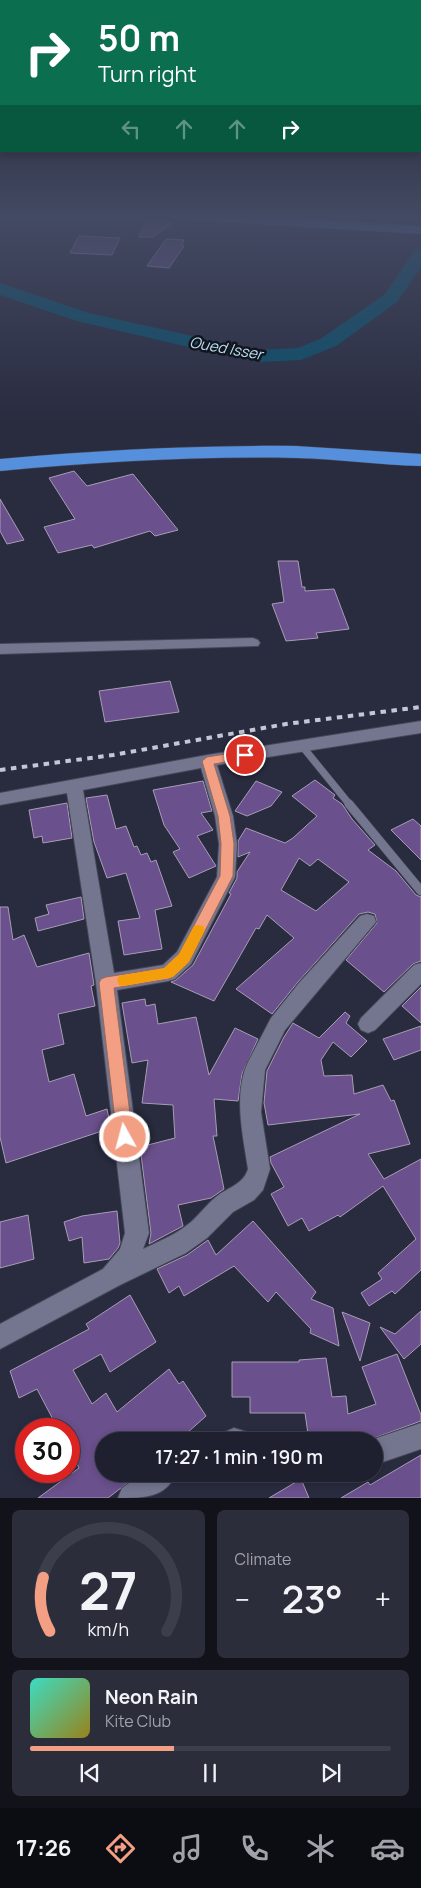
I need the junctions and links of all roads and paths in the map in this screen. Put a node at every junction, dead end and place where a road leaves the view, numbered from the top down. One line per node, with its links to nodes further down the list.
1 (421, 448): 2 (highway)
2 (0, 456)
3 (421, 460): 4 (highway)
4 (0, 465)
5 (253, 643): 6 (street)
6 (0, 649)
7 (421, 727): 8 (street)
8 (302, 746): 9 (street); 12 (lane)
9 (207, 761): 10 (street); 15 (street)
10 (74, 785): 11 (street); 15 (street)
11 (0, 799)
12 (421, 891)
13 (367, 922): 17 (street)
14 (421, 971): 16 (street)
15 (106, 983): 17 (street)
16 (368, 1024)
17 (111, 1277): 18 (street)
18 (0, 1337)
19 (421, 1436): 20 (street)
20 (383, 1450)
21 (153, 1482): 22 (street)
22 (132, 1498)

